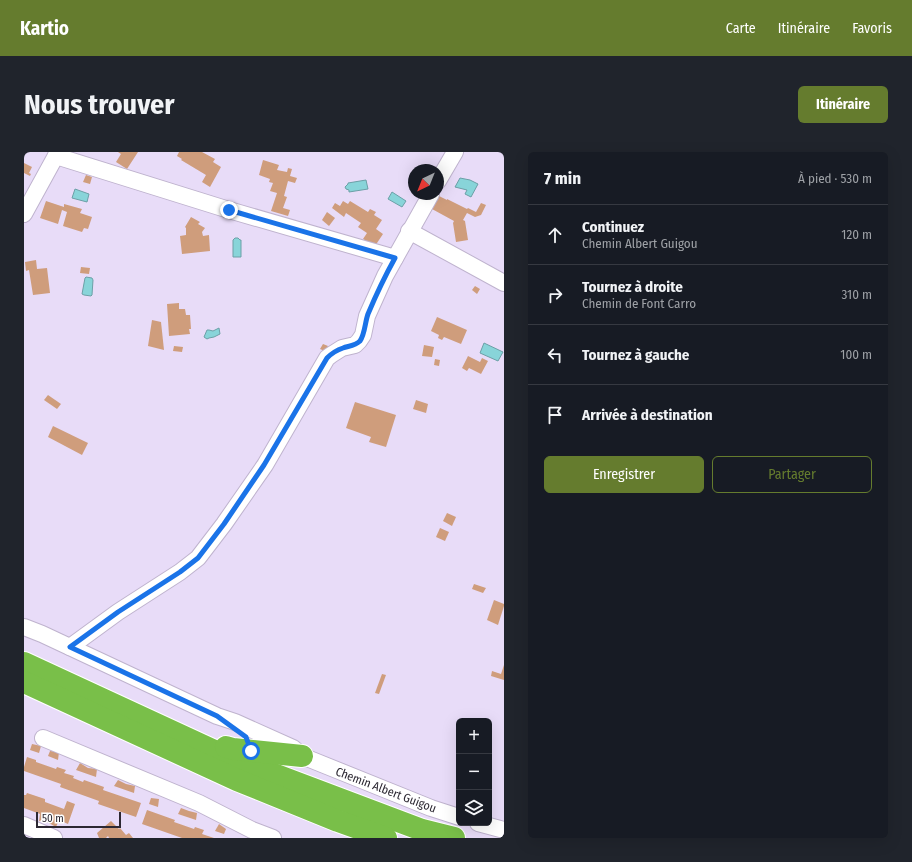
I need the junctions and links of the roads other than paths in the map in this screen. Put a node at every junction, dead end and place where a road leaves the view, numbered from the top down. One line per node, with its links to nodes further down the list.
1 (455, 152): 3 (street)
2 (57, 154): 5 (street); 7 (street)
3 (444, 171)
4 (427, 200): 6 (street)
5 (24, 214)
6 (409, 231): 7 (street); 8 (street)
7 (395, 258): 10 (street)
8 (504, 283)
9 (24, 627): 10 (street, Chemin Albert Guigou)
10 (70, 647): 14 (street, Chemin Albert Guigou)
11 (24, 663): 12 (highway)
12 (49, 675): 16 (highway); 28 (highway)
13 (24, 682): 18 (highway)
14 (217, 716): 16 (street, Chemin Albert Guigou); 17 (street, Chemin Albert Guigou)
15 (43, 738): 23 (street)
16 (251, 751): 17 (highway)
17 (307, 758): 19 (street, Chemin Albert Guigou)
18 (237, 780): 26 (highway); 27 (highway)
19 (456, 816)
20 (24, 825): 24 (street)
21 (489, 826): 22 (street)
22 (504, 830)
23 (248, 834): 25 (street)
24 (54, 838)
25 (273, 838)
26 (352, 838)
27 (386, 838)
28 (454, 838)

